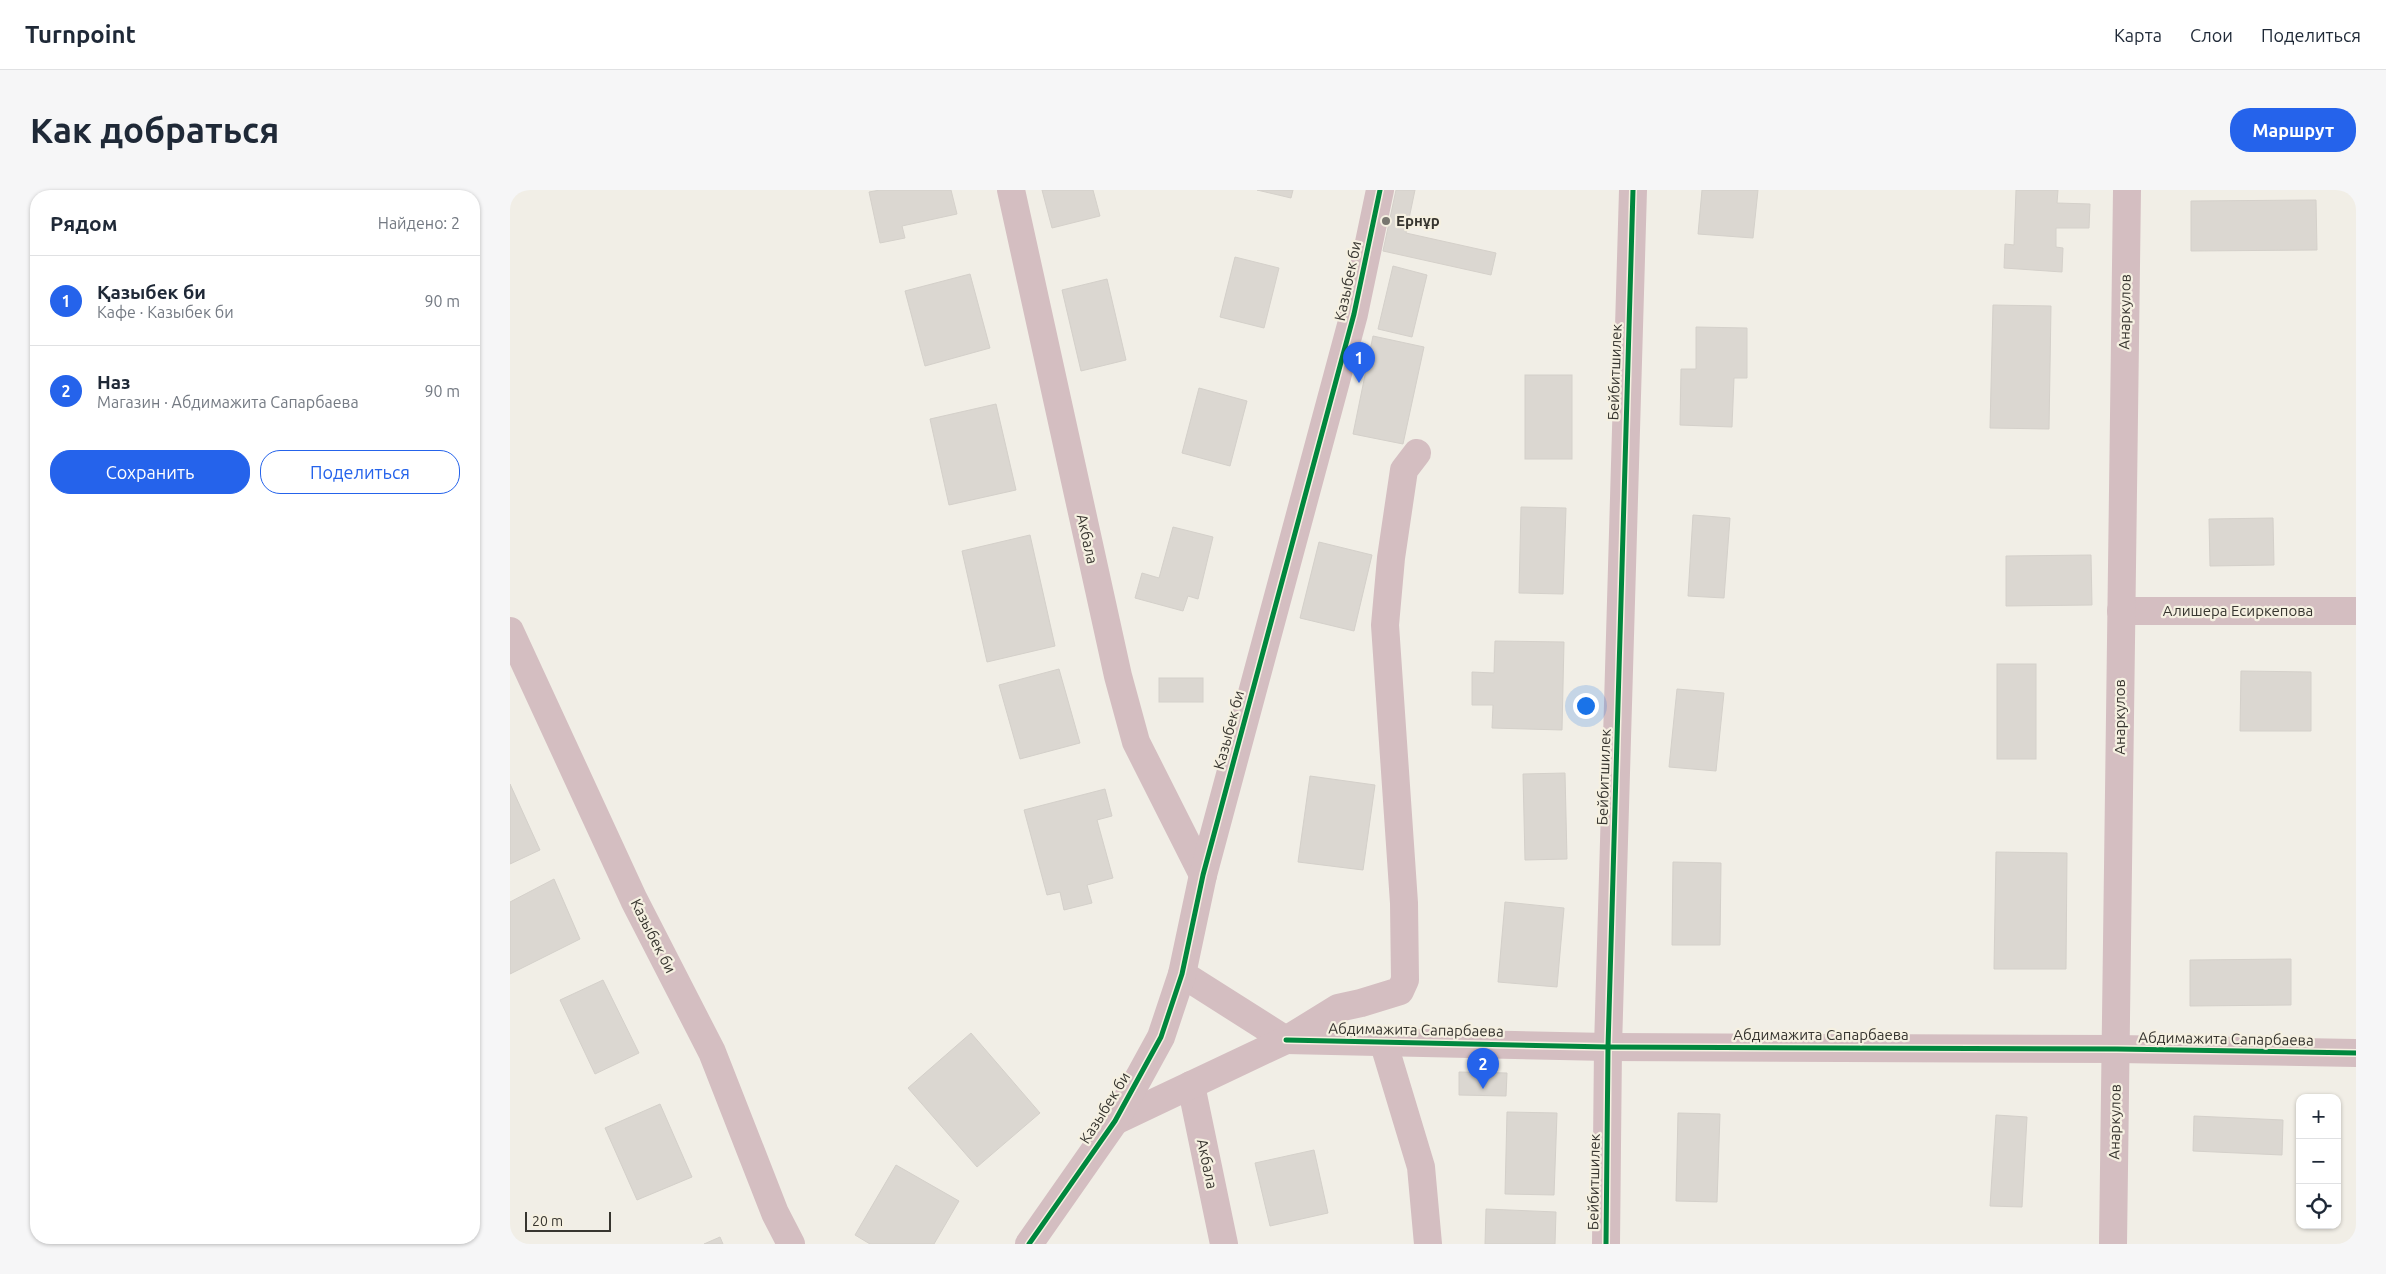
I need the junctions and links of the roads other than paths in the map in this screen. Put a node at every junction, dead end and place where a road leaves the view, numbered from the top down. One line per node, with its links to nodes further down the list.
1 (1011, 190): 9 (street, Акбала)
2 (1380, 190): 9 (street, Казыбек би)
3 (1633, 190): 13 (street, Бейбитшилек)
4 (2127, 190): 6 (street, Анаркулов)
5 (1417, 452): 11 (street)
6 (2121, 611): 7 (street, Алишера Есиркепова); 14 (street, Анаркулов)
7 (2356, 611)
8 (510, 631): 18 (street, Казыбек би)
9 (1203, 875): 10 (street, Казыбек би)
10 (1182, 974): 11 (street); 17 (street, Казыбек би)
11 (1286, 1040): 12 (street, Абдимажита Сапарбаева); 16 (street)
12 (1383, 1041): 13 (street, Абдимажита Сапарбаева); 21 (street)
13 (1608, 1047): 14 (street, Абдимажита Сапарбаева); 22 (street, Бейбитшилек)
14 (2117, 1050): 15 (street, Абдимажита Сапарбаева); 23 (street, Анаркулов)
15 (2356, 1054)
16 (1191, 1085): 17 (street); 20 (street, Акбала)
17 (1115, 1121): 19 (street, Казыбек би)
18 (791, 1244)
19 (1029, 1244)
20 (1224, 1244)
21 (1428, 1244)
22 (1606, 1244)
23 (2113, 1244)

